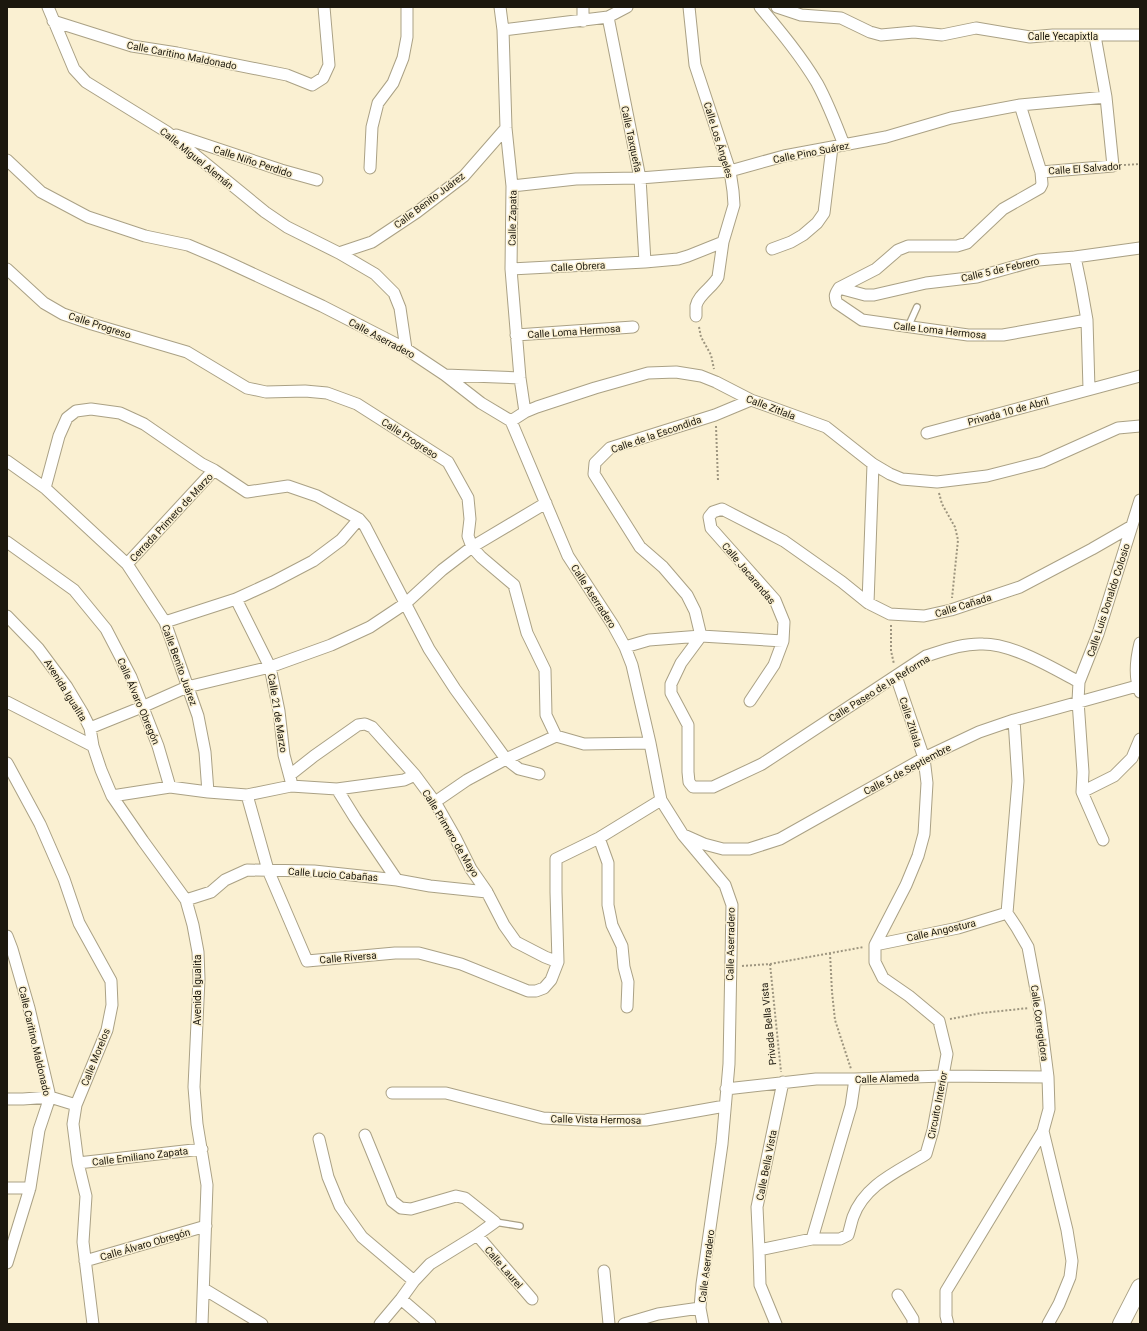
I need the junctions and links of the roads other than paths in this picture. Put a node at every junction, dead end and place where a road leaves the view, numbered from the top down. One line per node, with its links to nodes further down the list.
1 (48, 7): 11 (street, Calle Miguel Alemán)
2 (324, 7): 11 (street, Calle Caritino Maldonado)
3 (407, 7): 23 (street)
4 (500, 7): 13 (street, Calle Zapata)
5 (582, 7): 12 (street)
6 (628, 7): 10 (street)
7 (689, 7): 24 (street, Calle Los Ángeles)
8 (760, 7): 20 (street)
9 (778, 7): 14 (street, Calle Yecapixtla)
10 (608, 17): 12 (street); 26 (street, Calle Taxqueña)
11 (53, 21): 19 (street, Calle Miguel Alemán)
12 (583, 21): 13 (street)
13 (504, 30): 18 (street, Calle Zapata)
14 (1095, 36): 15 (street, Calle Yecapixtla); 16 (street)
15 (1140, 36)
16 (1106, 97): 17 (street, Calle Pino Suárez); 25 (street, Calle El Salvador)
17 (1020, 105): 20 (street, Calle Pino Suárez); 25 (street)
18 (506, 128): 28 (street, Calle Zapata); 32 (street, Calle Benito Juárez)
19 (167, 132): 27 (street, Calle Niño Perdido); 32 (street, Calle Miguel Alemán)
20 (844, 145): 21 (street, Calle Pino Suárez)
21 (832, 147): 24 (street, Calle Pino Suárez); 31 (street)
22 (7, 160): 44 (street, Calle Aserradero)
23 (370, 168)
24 (730, 171): 26 (street, Calle Pino Suárez); 29 (street, Calle Los Ángeles)
25 (1041, 172): 37 (street, Calle El Salvador)
26 (640, 178): 28 (street, Calle Pino Suárez); 34 (street, Calle Taxqueña)
27 (317, 180)
28 (512, 186): 36 (street, Calle Zapata)
29 (723, 242): 34 (street, Calle Obrera); 39 (street, Calle Los Ángeles)
30 (1140, 248): 33 (street, Calle 5 de Febrero)
31 (772, 249)
32 (339, 253): 44 (street, Calle Miguel Alemán)
33 (1075, 257): 37 (street, Calle 5 de Febrero); 40 (street)
34 (645, 262): 36 (street, Calle Obrera)
35 (7, 268): 64 (street, Calle Progreso)
36 (511, 269): 43 (street, Calle Zapata)
37 (839, 288): 41 (street, Calle Loma Hermosa)
38 (917, 307): 41 (lane)
39 (696, 316)
40 (1087, 320): 41 (street, Calle Loma Hermosa); 48 (street)
41 (908, 327)
42 (633, 328): 43 (street, Calle Loma Hermosa)
43 (516, 335): 47 (street, Calle Zapata)
44 (406, 348): 45 (street, Calle Aserradero)
45 (445, 375): 47 (street); 51 (street, Calle Aserradero)
46 (1140, 376): 48 (street, Privada 10 de Abril)
47 (520, 378): 50 (street, Calle Zapata)
48 (1089, 389): 53 (street, Privada 10 de Abril)
49 (750, 400): 50 (street, Calle Zitlala); 55 (street, Calle Zitlala); 71 (street, Calle de la Escondida)
50 (525, 412): 51 (street)
51 (511, 421): 59 (street, Calle Aserradero)
52 (1140, 426): 55 (street, Calle Zitlala)
53 (927, 433)
54 (7, 461): 57 (street, Calle Benito Juárez)
55 (873, 464): 68 (street)
56 (214, 470): 57 (street); 61 (street); 65 (street, Cerrada Primero de Marzo)
57 (45, 488): 65 (street, Calle Benito Juárez)
58 (1140, 500): 62 (street, Calle Luis Donaldo Colosio)
59 (546, 503): 64 (street); 74 (street, Calle Aserradero)
60 (714, 512): 68 (street, Calle Cañada); 72 (street, Calle Jacarandas)
61 (359, 519): 66 (street); 67 (street)
62 (1132, 526): 68 (street, Calle Cañada); 77 (street, Calle Luis Donaldo Colosio)
63 (7, 542): 83 (street, Calle Álvaro Obregón)
64 (472, 547): 67 (street); 86 (street)
65 (127, 564): 70 (street, Calle Benito Juárez)
66 (236, 599): 70 (street); 75 (street, Calle 21 de Marzo)
67 (406, 603): 75 (street); 91 (street)
68 (868, 603)
69 (7, 616): 85 (street, Avenida Igualita)
70 (165, 622): 78 (street, Calle Benito Juárez)
71 (701, 636): 72 (street); 74 (street); 76 (street, Calle Paseo de la Reforma)
72 (783, 641): 80 (street, Calle Jacarandas)
73 (1140, 643): 79 (street)
74 (625, 647): 88 (street, Calle Aserradero)
75 (270, 667): 78 (street); 95 (street, Calle 21 de Marzo)
76 (896, 676): 77 (street, Calle Paseo de la Reforma); 90 (street, Calle Zitlala)
77 (1079, 682): 81 (street, Calle Luis Donaldo Colosio)
78 (187, 687): 83 (street); 98 (street, Calle Benito Juárez)
79 (1139, 689): 81 (street, Calle 5 de Septiembre)
80 (750, 701)
81 (1078, 701): 84 (street, Calle 5 de Septiembre); 99 (street, Calle Luis Donaldo Colosio)
82 (7, 702): 89 (street)
83 (142, 707): 85 (street); 96 (street, Calle Álvaro Obregón)
84 (1014, 720): 90 (street, Calle 5 de Septiembre); 111 (street)
85 (90, 728): 89 (street, Avenida Igualita)
86 (556, 736): 88 (street); 91 (street)
87 (1140, 738): 99 (street)
88 (650, 743): 102 (street, Calle Aserradero)
89 (93, 746): 101 (street, Avenida Igualita)
90 (924, 758): 104 (street, Calle 5 de Septiembre); 113 (street, Calle Zitlala)
91 (506, 759): 93 (street); 103 (street)
92 (7, 763): 124 (street, Calle Morelos)
93 (538, 774)
94 (415, 775): 95 (street, Calle Primero de Mayo); 97 (street); 103 (street, Calle Primero de Mayo)
95 (290, 780): 97 (street); 100 (street)
96 (170, 787): 98 (street); 101 (street)
97 (337, 789): 108 (street)
98 (208, 792): 100 (street)
99 (1082, 792): 106 (street)
100 (247, 795): 107 (street, Calle Riversa)
101 (112, 796): 110 (street, Avenida Igualita)
102 (661, 800): 104 (street, Calle Aserradero); 105 (street)
103 (435, 802): 109 (street, Calle Primero de Mayo)
104 (683, 835): 120 (street, Calle Aserradero)
105 (599, 838): 114 (street); 115 (street)
106 (1103, 840)
107 (268, 870): 108 (street, Calle Lucio Cabañas); 110 (street, Calle Lucio Cabañas); 114 (street, Calle Riversa)
108 (397, 880): 109 (street, Calle Lucio Cabañas)
109 (487, 892): 114 (street, Calle Primero de Mayo)
110 (186, 900): 129 (street, Avenida Igualita)
111 (1007, 913): 113 (street, Calle Angostura); 117 (street, Calle Corregidora)
112 (7, 936): 122 (street, Calle Caritino Maldonado)
113 (875, 945): 116 (street, Circuito Interior)
114 (558, 962)
115 (627, 1007)
116 (943, 1076): 117 (street, Calle Alameda); 118 (street, Calle Alameda); 137 (street, Circuito Interior)
117 (1048, 1077): 126 (street, Calle Corregidora)
118 (854, 1079): 119 (street, Calle Alameda); 137 (street)
119 (783, 1082): 120 (street, Calle Alameda); 138 (street, Calle Bella Vista)
120 (726, 1089): 125 (street, Calle Aserradero)
121 (392, 1093): 125 (street, Calle Vista Hermosa)
122 (50, 1097): 123 (street); 124 (street); 132 (street, Calle Caritino Maldonado)
123 (7, 1098)
124 (76, 1105): 130 (street, Calle Morelos)
125 (725, 1106): 148 (street, Calle Aserradero)
126 (1043, 1131): 159 (street); 160 (street, Calle Corregidora)
127 (365, 1135): 133 (street)
128 (319, 1139): 142 (street)
129 (202, 1149): 130 (street, Calle Emiliano Zapata); 134 (street, Avenida Igualita)
130 (78, 1163): 139 (street, Calle Morelos)
131 (7, 1188): 132 (street)
132 (30, 1188): 140 (street, Calle Caritino Maldonado)
133 (495, 1222): 135 (lane); 136 (street)
134 (206, 1226): 139 (street, Calle Álvaro Obregón); 144 (street, Avenida Igualita)
135 (520, 1226)
136 (477, 1235): 142 (street); 147 (street, Calle Laurel)
137 (812, 1239): 138 (street, Circuito Interior)
138 (759, 1250): 157 (street)
139 (85, 1261): 149 (street, Calle Morelos)
140 (7, 1263)
141 (604, 1271): 154 (street)
142 (414, 1281): 146 (street)
143 (1140, 1286): 161 (main road)
144 (204, 1289): 150 (street, Avenida Igualita); 151 (street)
145 (898, 1295): 158 (street)
146 (401, 1299): 152 (street); 153 (street)
147 (532, 1299)
148 (700, 1308): 155 (street); 156 (street, Calle Aserradero)
149 (93, 1324)
150 (202, 1324)
151 (262, 1324)
152 (380, 1324)
153 (430, 1324)
154 (609, 1324)
155 (624, 1324)
156 (704, 1324)
157 (776, 1324)
158 (913, 1324)
159 (948, 1324)
160 (1048, 1324)
161 (1120, 1324)

